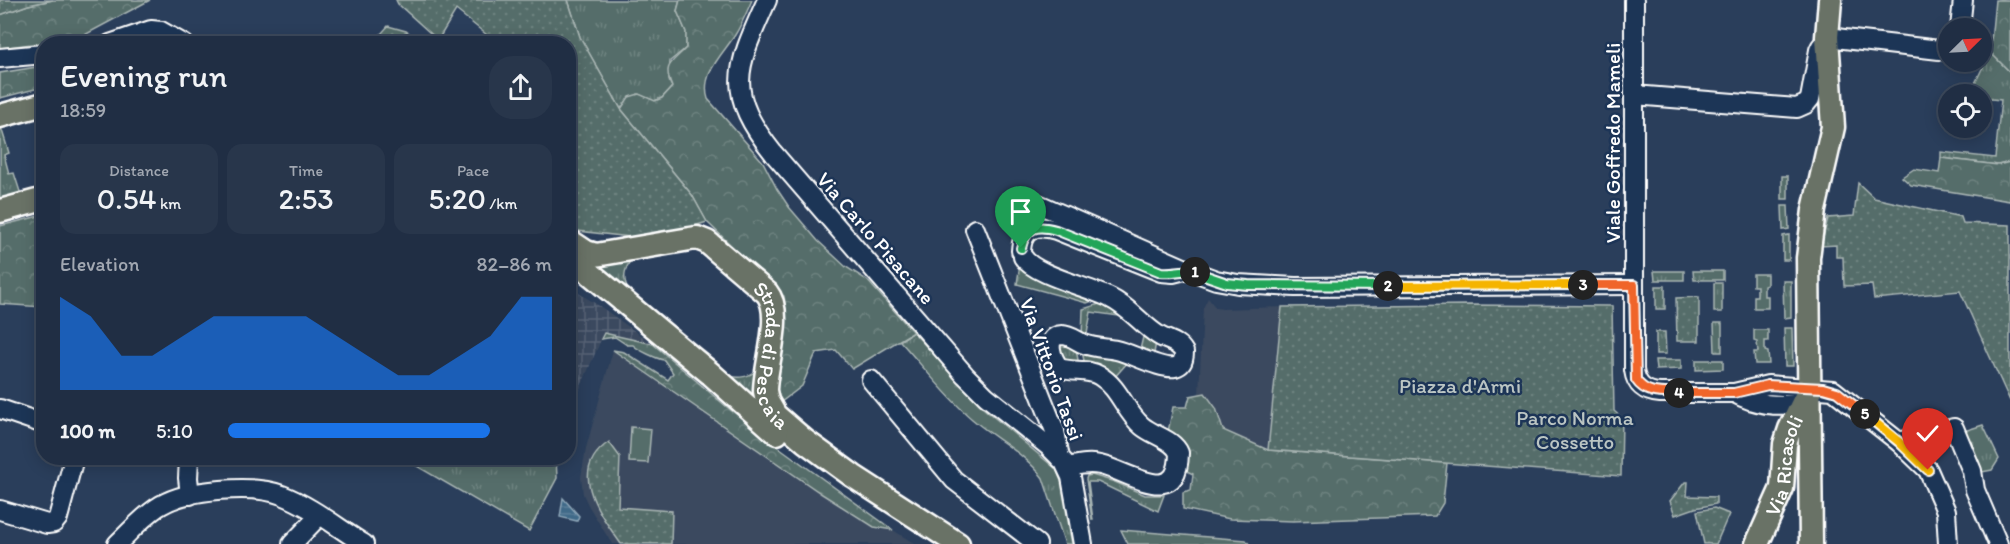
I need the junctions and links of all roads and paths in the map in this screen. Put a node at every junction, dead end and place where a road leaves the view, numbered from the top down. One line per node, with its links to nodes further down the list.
1 (766, 0): 28 (street, Via Carlo Pisacane)
2 (1634, 0): 12 (street, Viale Goffredo Mameli)
3 (1830, 0): 8 (main road)
4 (1964, 0): 5 (street)
5 (1961, 18)
6 (133, 36): 7 (street)
7 (168, 36)
8 (1827, 40): 9 (street); 12 (street); 24 (main road)
9 (1938, 50)
10 (36, 55): 11 (street)
11 (0, 58)
12 (1634, 95): 22 (street, Viale Goffredo Mameli)
13 (36, 106): 14 (main road)
14 (0, 116)
15 (36, 201): 17 (main road)
16 (1036, 203): 21 (street)
17 (0, 212)
18 (975, 229): 28 (street, Via Vittorio Tassi)
19 (576, 245): 38 (main road, Strada di Pescaia)
20 (576, 262): 37 (main road, Strada di Pescaia)
21 (1186, 269): 22 (street); 28 (street)
22 (1634, 285): 24 (street, Viale Goffredo Mameli)
23 (870, 380): 39 (street)
24 (1807, 399): 27 (street, Viale Goffredo Mameli); 41 (main road, Via Ricasoli); 42 (main road)
25 (0, 409): 26 (street)
26 (36, 421)
27 (1899, 442): 43 (street, Viale Goffredo Mameli); 44 (street)
28 (1064, 463): 40 (street, Via Vittorio Tassi)
29 (72, 465): 32 (street)
30 (185, 465): 31 (street)
31 (187, 495): 33 (street); 34 (street)
32 (0, 510)
33 (319, 516): 35 (street); 36 (street)
34 (117, 544)
35 (292, 544)
36 (364, 544)
37 (938, 544)
38 (958, 544)
39 (1037, 544)
40 (1083, 544)
41 (1757, 544)
42 (1810, 544)
43 (1948, 544)
44 (1998, 544)

